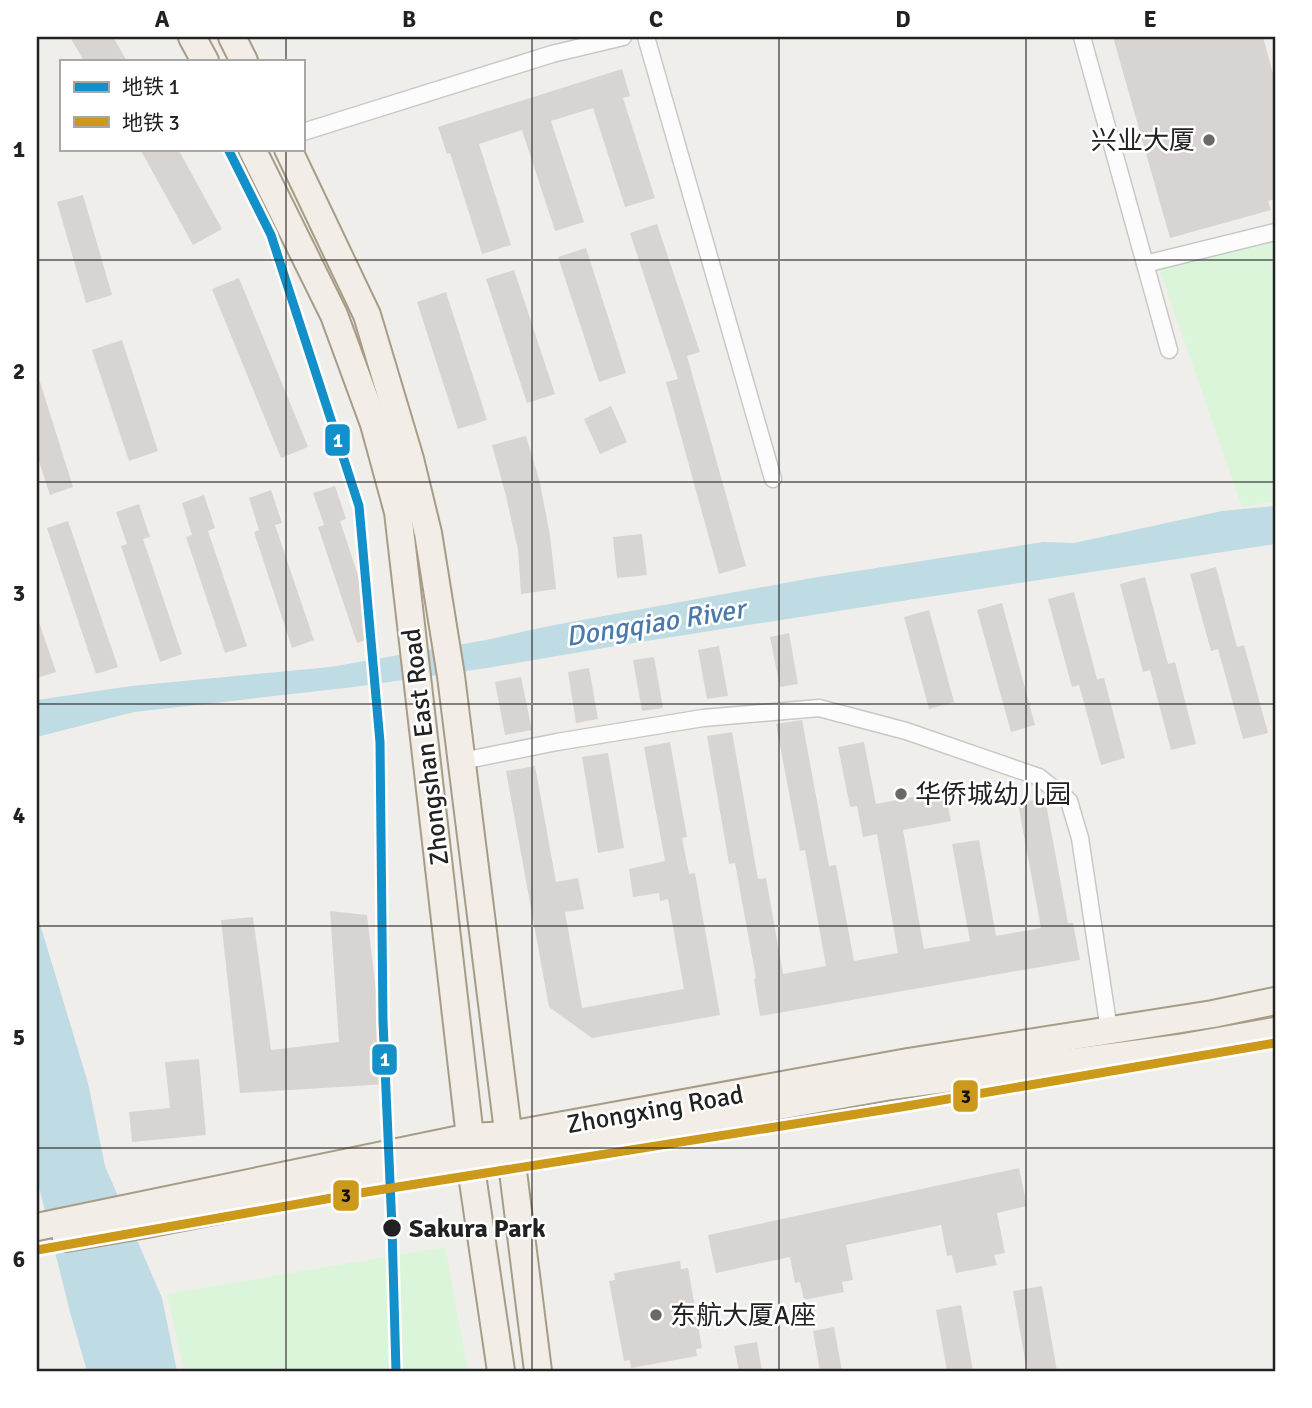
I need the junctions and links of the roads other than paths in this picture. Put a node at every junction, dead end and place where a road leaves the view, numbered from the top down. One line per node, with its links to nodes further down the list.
1 (192, 37): 7 (main road)
2 (232, 37): 8 (main road)
3 (623, 37): 6 (street)
4 (646, 37): 15 (street)
5 (1082, 37): 13 (street)
6 (574, 43): 9 (street)
7 (204, 60)
8 (244, 60)
9 (304, 132)
10 (288, 150): 16 (main road, Zhongshan East Road)
11 (260, 152): 21 (main road, Zhongshan East Road)
12 (1275, 232): 13 (street)
13 (1145, 264): 14 (street)
14 (1169, 350)
15 (773, 479)
16 (462, 761): 18 (street); 20 (main road, Zhongshan East Road)
17 (1275, 1001): 18 (main road, Zhongxing Road)
18 (1110, 1030): 20 (main road, Zhongxing Road)
19 (1275, 1031): 20 (main road, Zhongxing Road)
20 (509, 1145): 21 (main road, Zhongxing Road); 26 (main road, Zhongshan East Road)
21 (470, 1149): 22 (main road, Zhongxing Road); 25 (main road, Zhongshan East Road)
22 (145, 1214): 23 (main road, Zhongxing Road); 24 (main road, Zhongxing Road)
23 (37, 1227)
24 (37, 1243)
25 (500, 1371)
26 (538, 1371)

